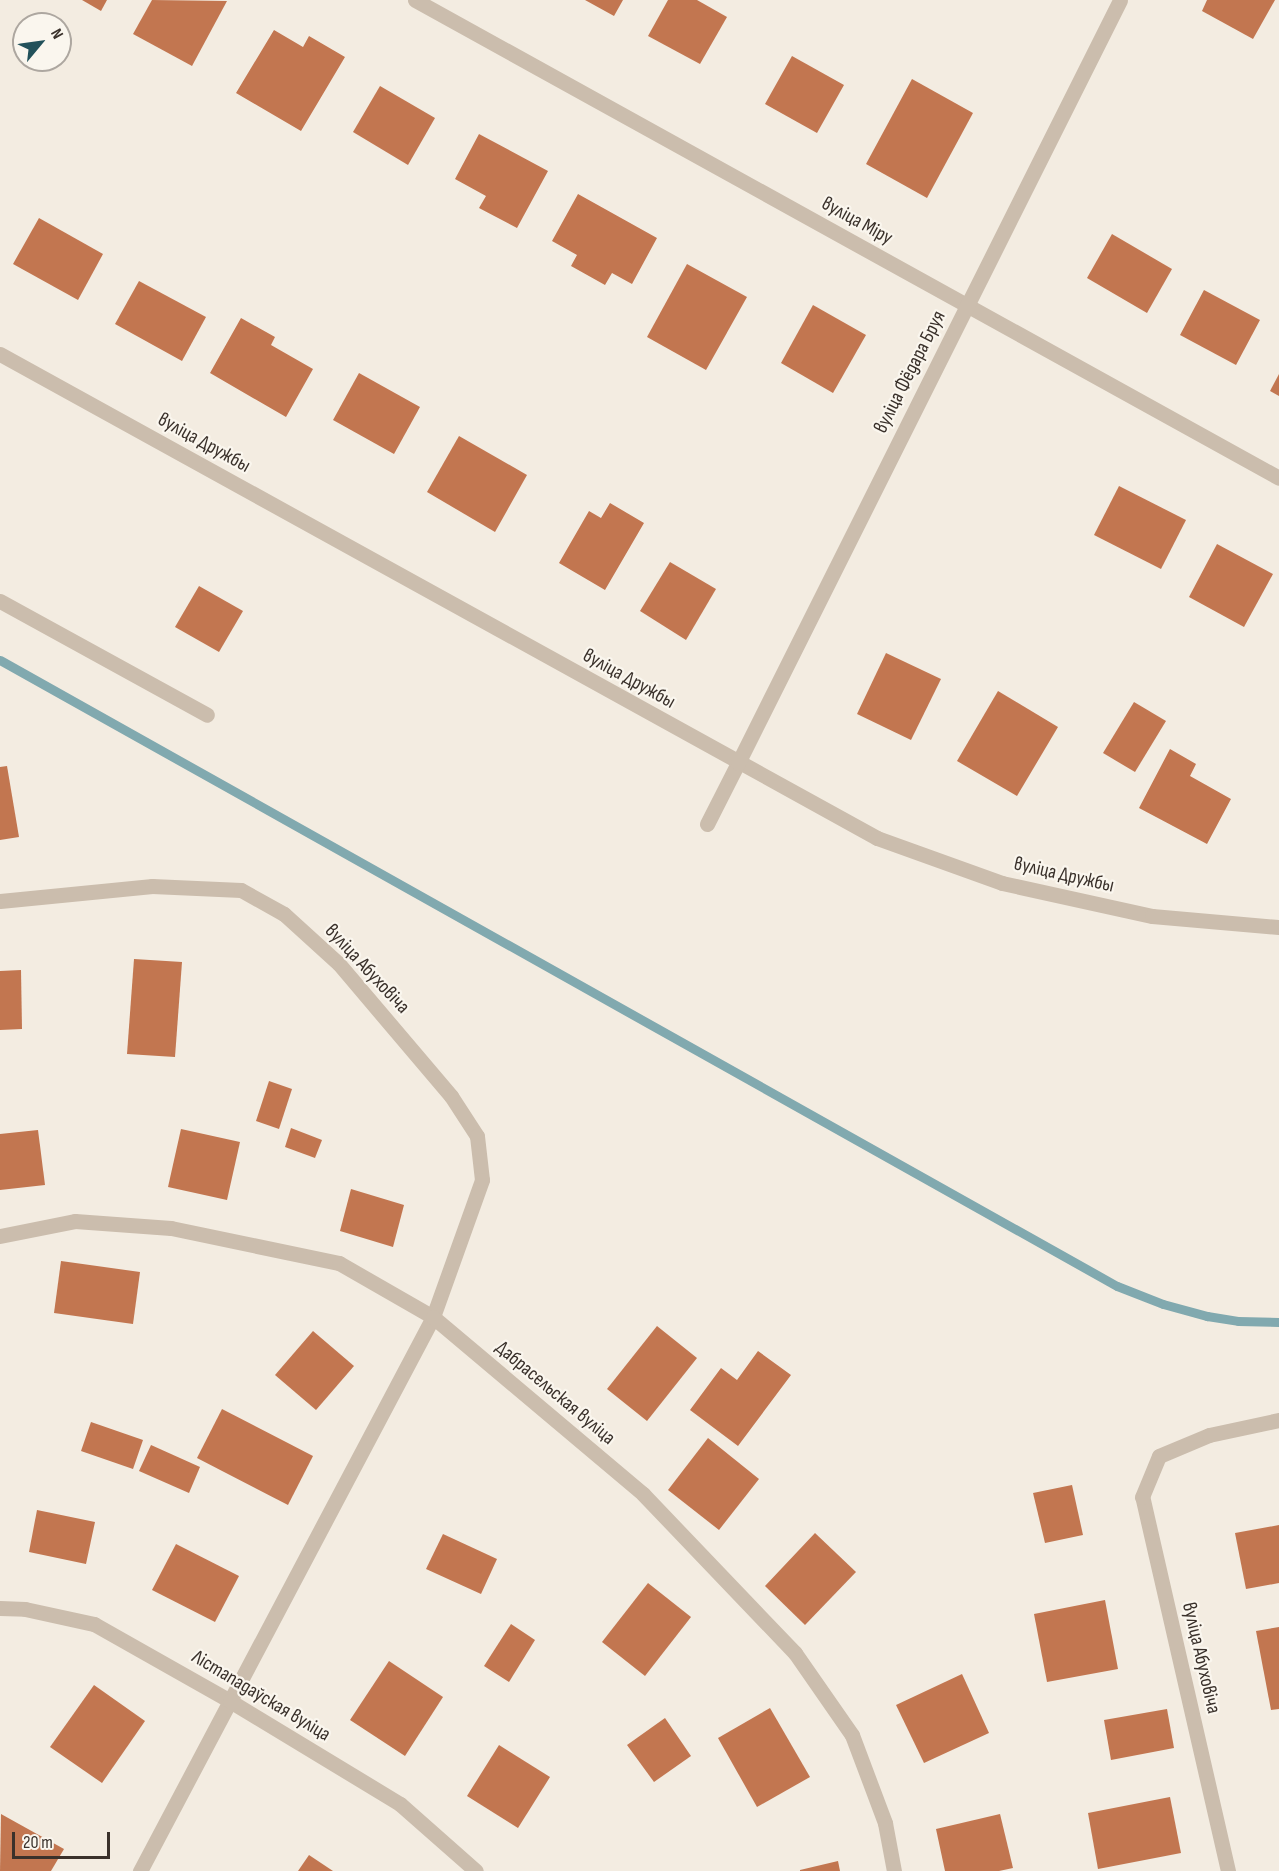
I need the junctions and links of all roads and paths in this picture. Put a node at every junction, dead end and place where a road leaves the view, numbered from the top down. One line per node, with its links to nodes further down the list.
1 (415, 0): 3 (street, вуліца Міру)
2 (1120, 0): 3 (street, вуліца Фёдара Бруя)
3 (967, 305): 5 (street, вуліца Міру); 8 (street, вуліца Фёдара Бруя)
4 (0, 354): 8 (street, вуліца Дружбы)
5 (1279, 478)
6 (0, 601): 7 (street)
7 (207, 715)
8 (738, 763): 9 (street, вуліца Фёдара Бруя); 11 (street, вуліца Дружбы)
9 (707, 824)
10 (0, 901): 13 (street, вуліца Абуховіча)
11 (1279, 927)
12 (0, 1236): 13 (street, Дабрасельская вуліца)
13 (433, 1317): 16 (street, вуліца Абуховіча); 19 (street, Дабрасельская вуліца)
14 (1279, 1420): 20 (street, вуліца Абуховіча)
15 (0, 1608): 16 (street, Лістападаўская вуліца)
16 (230, 1701): 17 (street, вуліца Абуховіча); 18 (street, Лістападаўская вуліца)
17 (140, 1871)
18 (476, 1871)
19 (894, 1871)
20 (1228, 1871)

